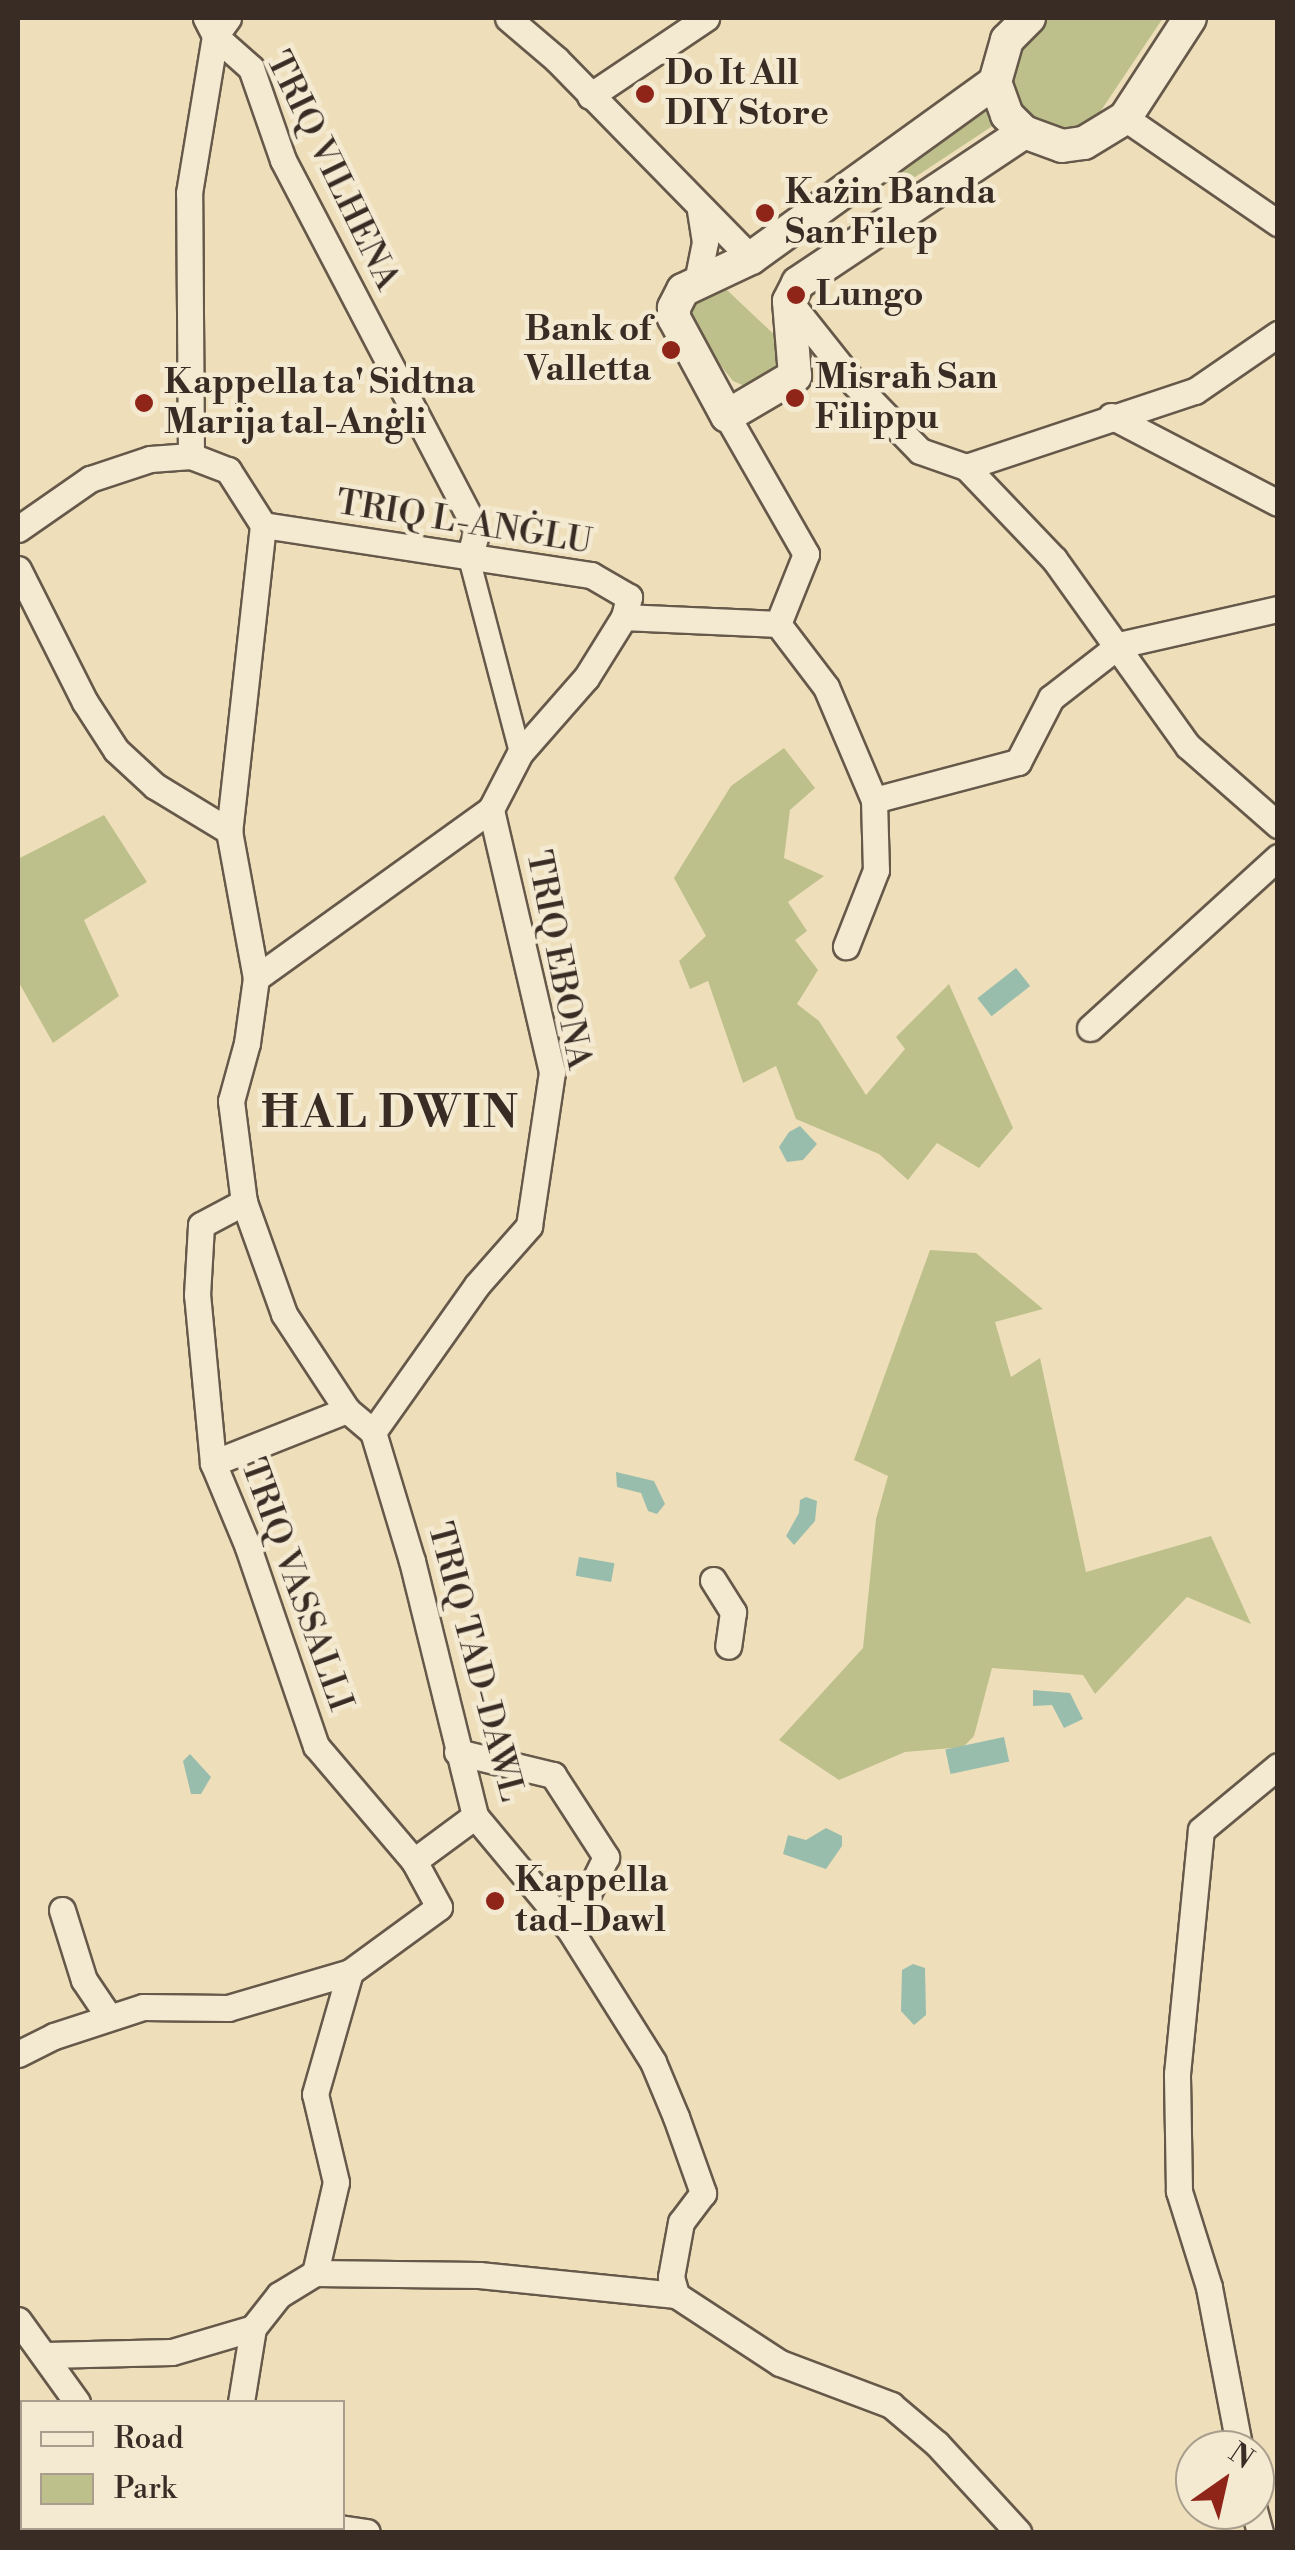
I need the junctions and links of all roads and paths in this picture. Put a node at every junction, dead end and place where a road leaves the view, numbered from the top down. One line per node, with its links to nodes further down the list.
1 (508, 18): 7 (street)
2 (706, 18): 7 (street)
3 (1029, 18): 6 (street)
4 (1190, 18): 8 (street)
5 (217, 24): 20 (street); 25 (street, TRIQ VILHENA)
6 (995, 82): 9 (street); 12 (street)
7 (590, 96): 10 (street)
8 (1125, 118): 9 (street); 11 (street)
9 (1024, 132): 14 (street)
10 (700, 210): 12 (street); 13 (street)
11 (1278, 223)
12 (752, 258): 13 (street)
13 (697, 282): 18 (street)
14 (788, 302): 16 (street); 17 (street)
15 (1277, 334): 19 (street)
16 (794, 376): 17 (street); 18 (street)
17 (855, 384): 21 (street)
18 (727, 416): 29 (street)
19 (1112, 416): 21 (street); 22 (street)
20 (191, 456): 23 (street); 24 (street)
21 (966, 467): 30 (street)
22 (1278, 503)
23 (262, 526): 25 (street, TRIQ L-ANĠLU); 35 (street)
24 (18, 529)
25 (469, 558): 28 (street, TRIQ L-ANĠLU); 31 (street)
26 (18, 569): 35 (street)
27 (1278, 609): 30 (street)
28 (624, 617): 29 (street); 31 (street)
29 (778, 624): 32 (street)
30 (1119, 645): 32 (street); 34 (street)
31 (520, 753): 33 (street)
32 (874, 800): 37 (street)
33 (492, 809): 38 (street); 42 (street, TRIQ EBONA)
34 (1278, 825)
35 (230, 832): 38 (street)
36 (1278, 857): 39 (street)
37 (846, 946)
38 (256, 978): 40 (street)
39 (1090, 1028)
40 (244, 1202): 41 (street); 43 (street, TRIQ VASSALLI)
41 (347, 1410): 42 (street); 43 (street)
42 (373, 1432): 46 (street, TRIQ TAD-DAWL)
43 (213, 1463): 49 (street, TRIQ VASSALLI)
44 (713, 1580): 45 (street)
45 (728, 1646)
46 (457, 1752): 48 (street, TRIQ TAD-DAWL); 51 (street)
47 (1278, 1766): 62 (street)
48 (475, 1816): 49 (street); 51 (street, TRIQ TAD-DAWL)
49 (414, 1861): 52 (street, TRIQ VASSALLI)
50 (62, 1910): 53 (street)
51 (570, 1930): 56 (street, TRIQ TAD-DAWL)
52 (350, 1972): 53 (street); 55 (street)
53 (109, 2017): 54 (street)
54 (18, 2054)
55 (315, 2273): 56 (street); 58 (street)
56 (676, 2295): 63 (street)
57 (18, 2320): 59 (street)
58 (253, 2328): 59 (street); 61 (street)
59 (46, 2355): 60 (street)
60 (76, 2400)
61 (242, 2400)
62 (1236, 2430)
63 (1018, 2532)

